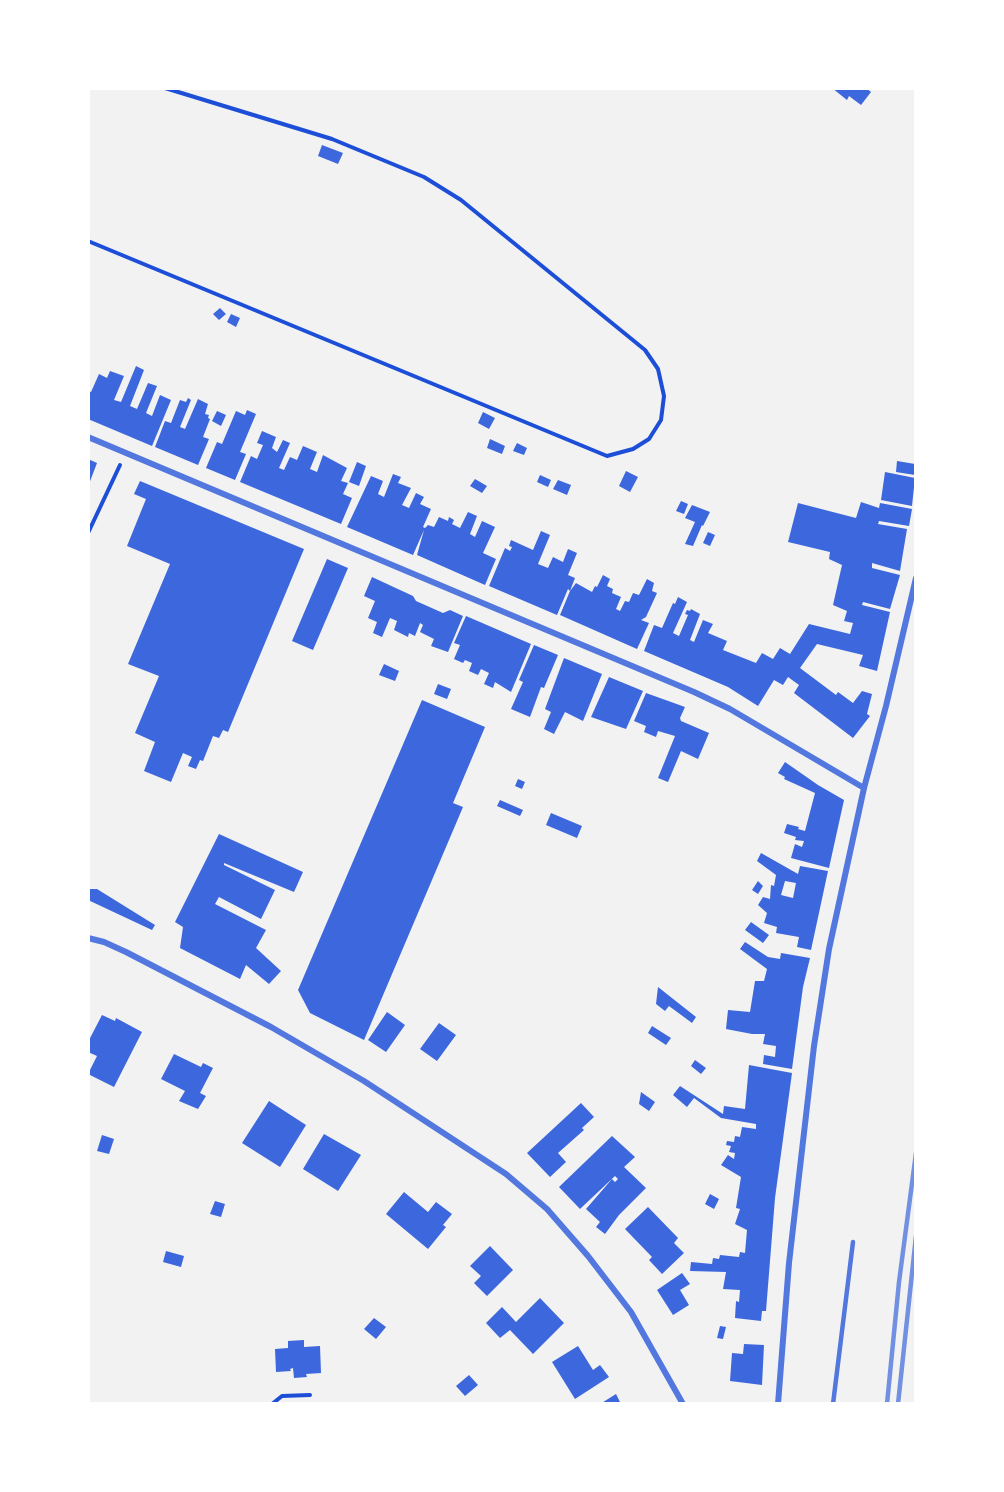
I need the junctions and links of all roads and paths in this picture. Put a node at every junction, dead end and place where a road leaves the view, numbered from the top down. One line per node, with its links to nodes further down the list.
1 (165, 88): 2 (path)
2 (88, 241)
3 (88, 437): 4 (street)
4 (125, 453): 5 (path); 7 (street)
5 (88, 533)
6 (915, 578): 7 (street)
7 (864, 788): 13 (street)
8 (88, 938): 12 (street)
9 (853, 1242): 14 (lane)
10 (310, 1395): 11 (path)
11 (272, 1404)
12 (683, 1404)
13 (778, 1404)
14 (833, 1404)

